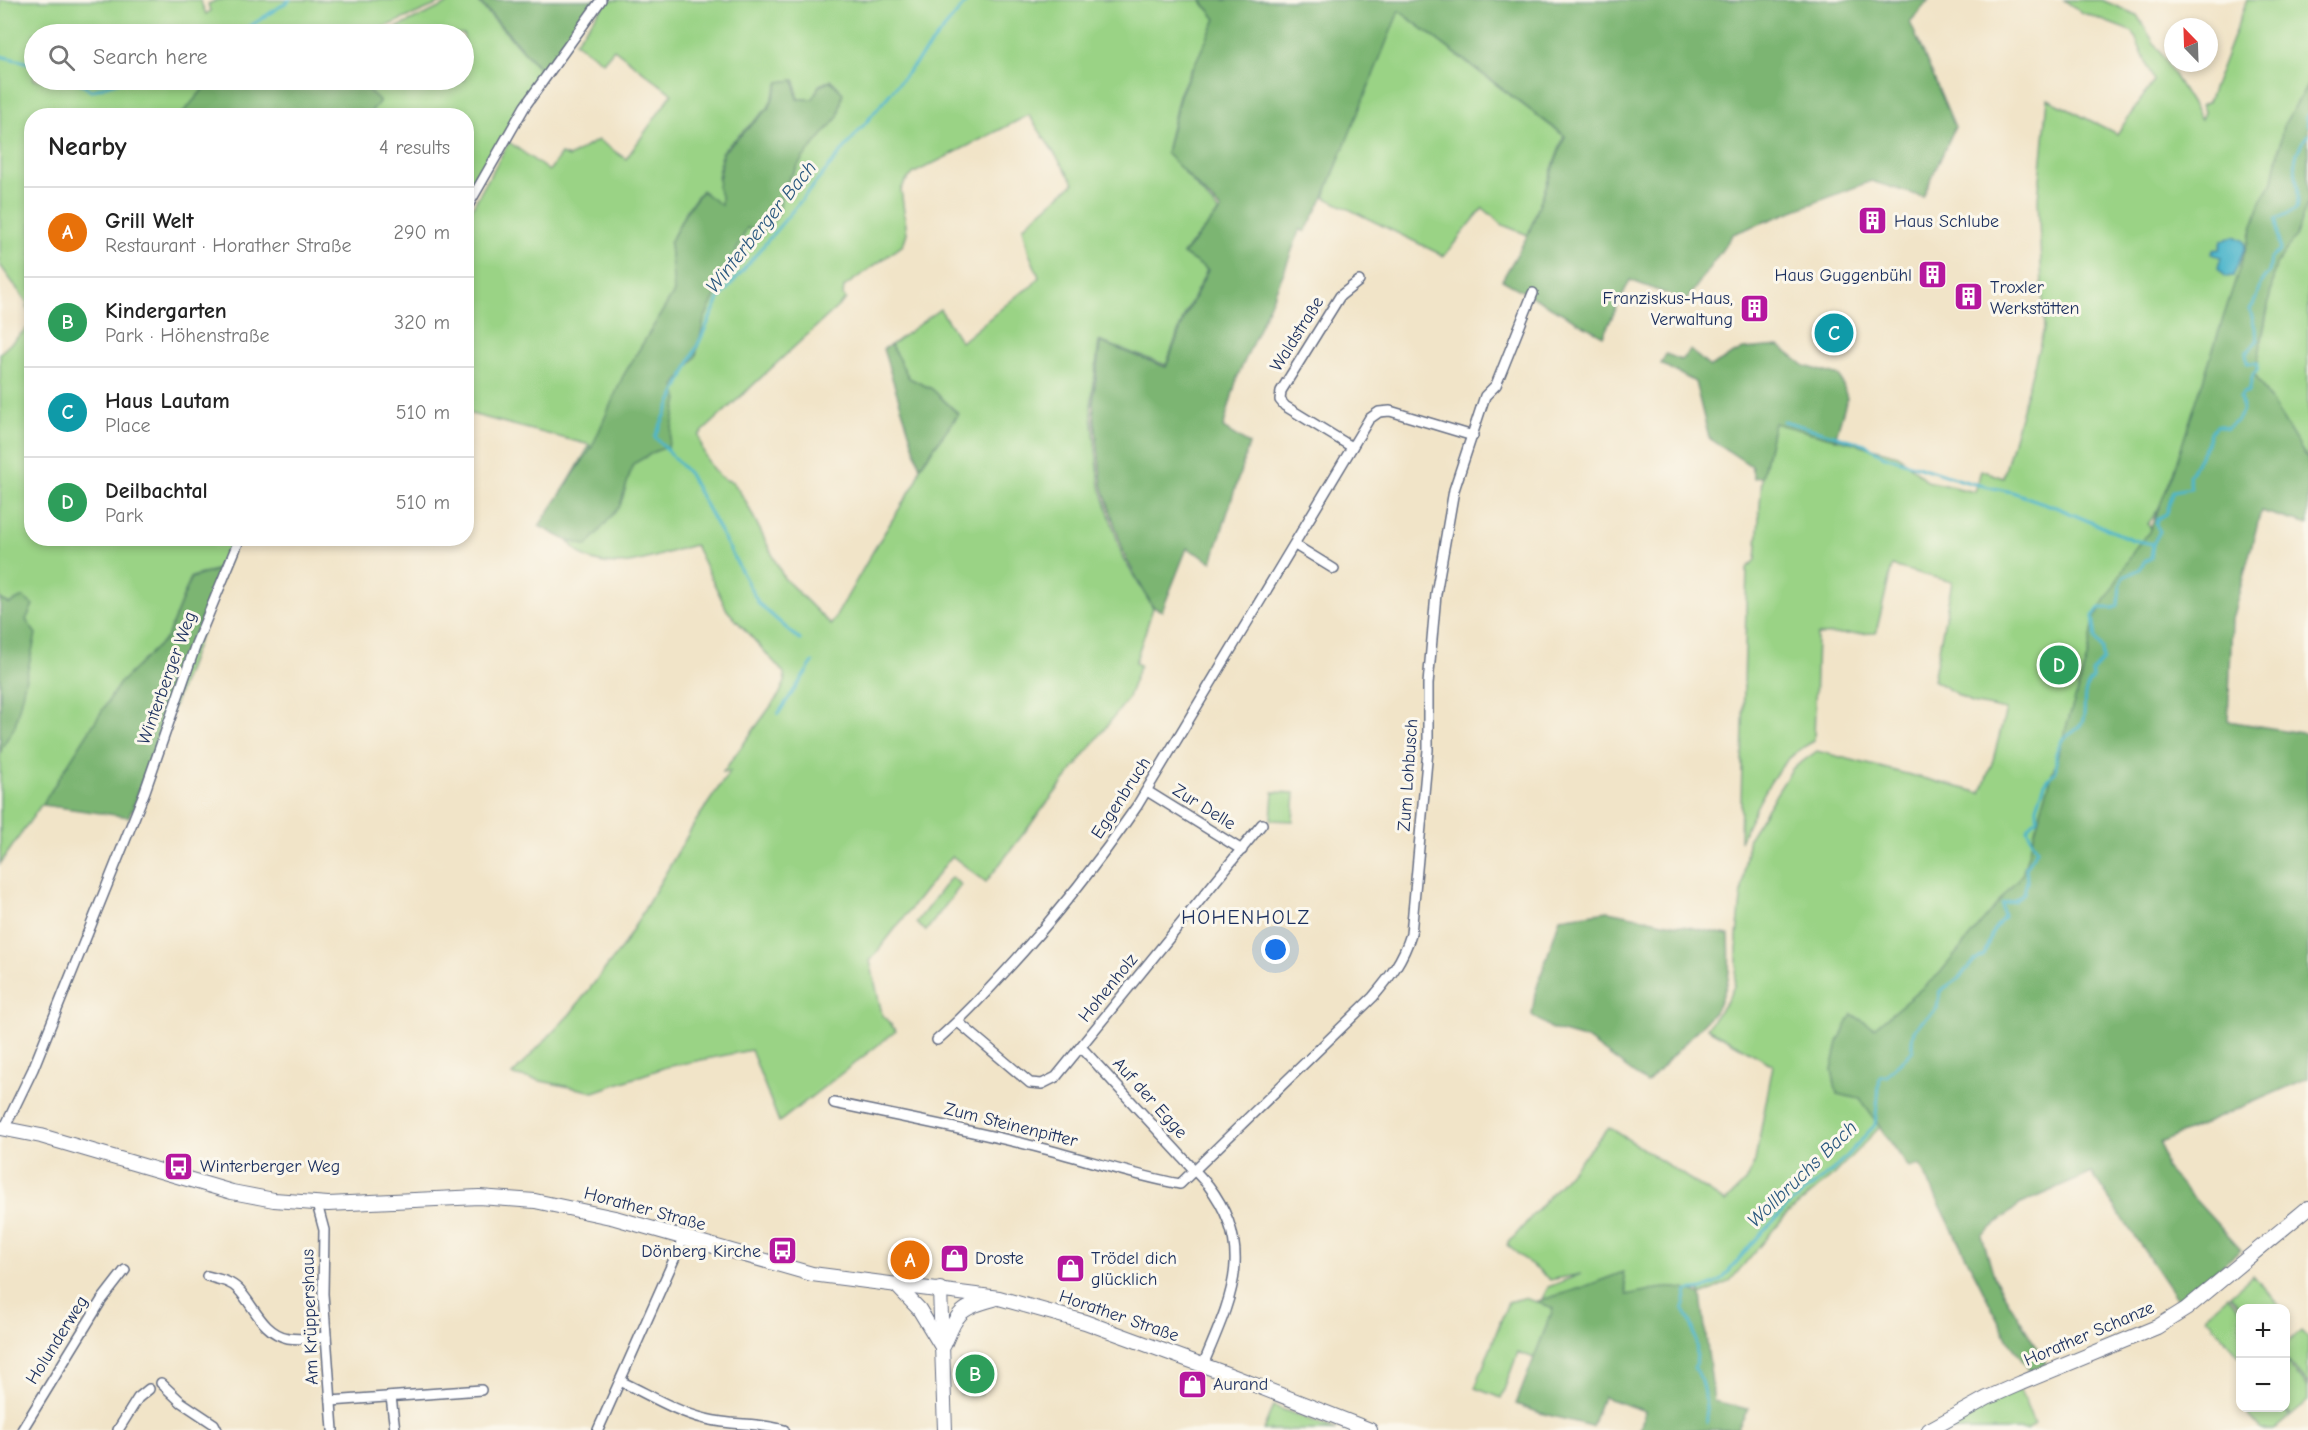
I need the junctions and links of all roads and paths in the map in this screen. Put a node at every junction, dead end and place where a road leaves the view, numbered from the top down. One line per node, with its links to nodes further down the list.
1 (601, 0): 2 (street)
2 (474, 194)
3 (1359, 281): 6 (street, Waldstraße)
4 (1533, 293): 5 (street, Zum Lohbusch)
5 (1473, 435): 6 (street, Eggenbruch); 18 (street, Zum Lohbusch)
6 (1352, 447): 7 (street, Eggenbruch)
7 (1295, 545): 9 (street); 10 (street, Eggenbruch)
8 (237, 546): 17 (street, Winterberger Weg)
9 (1334, 569)
10 (1147, 791): 12 (street, Zur Delle); 13 (street, Eggenbruch)
11 (1262, 824): 12 (street, Hohenholz)
12 (1242, 850): 15 (street, Hohenholz)
13 (958, 1022): 14 (street, Eggenbruch); 15 (street, Hohenholz)
14 (937, 1040)
15 (1081, 1047): 18 (street, Auf der Egge)
16 (834, 1103): 19 (street, Zum Steinenpitter)
17 (2, 1128): 20 (main road, Horather Straße)
18 (1194, 1172): 19 (street, Zum Lohbusch); 30 (street, Auf der Egge)
19 (1180, 1184)
20 (317, 1204): 22 (main road, Horather Straße); 28 (street, Am Krüppershaus)
21 (2308, 1208): 46 (main road, Horather Schanze)
22 (684, 1237): 25 (main road, Horather Straße); 31 (street)
23 (125, 1270): 37 (street, Holunderweg)
24 (207, 1276): 28 (street)
25 (896, 1285): 26 (main road, Horather Straße); 29 (main road)
26 (940, 1289): 27 (main road, Horather Straße); 29 (main road)
27 (999, 1298): 29 (main road); 30 (main road, Horather Straße)
28 (326, 1337): 36 (street, Am Krüppershaus)
29 (943, 1349): 44 (main road)
30 (1203, 1365): 45 (main road, Horather Straße)
31 (620, 1381): 42 (street); 43 (street)
32 (161, 1383): 39 (street)
33 (149, 1389): 38 (street)
34 (481, 1390): 35 (street)
35 (391, 1397): 36 (street); 41 (street)
36 (331, 1401): 40 (street, Am Krüppershaus)
37 (22, 1430)
38 (118, 1430)
39 (217, 1430)
40 (333, 1430)
41 (395, 1430)
42 (598, 1430)
43 (784, 1430)
44 (945, 1430)
45 (1370, 1430)
46 (1929, 1430)

